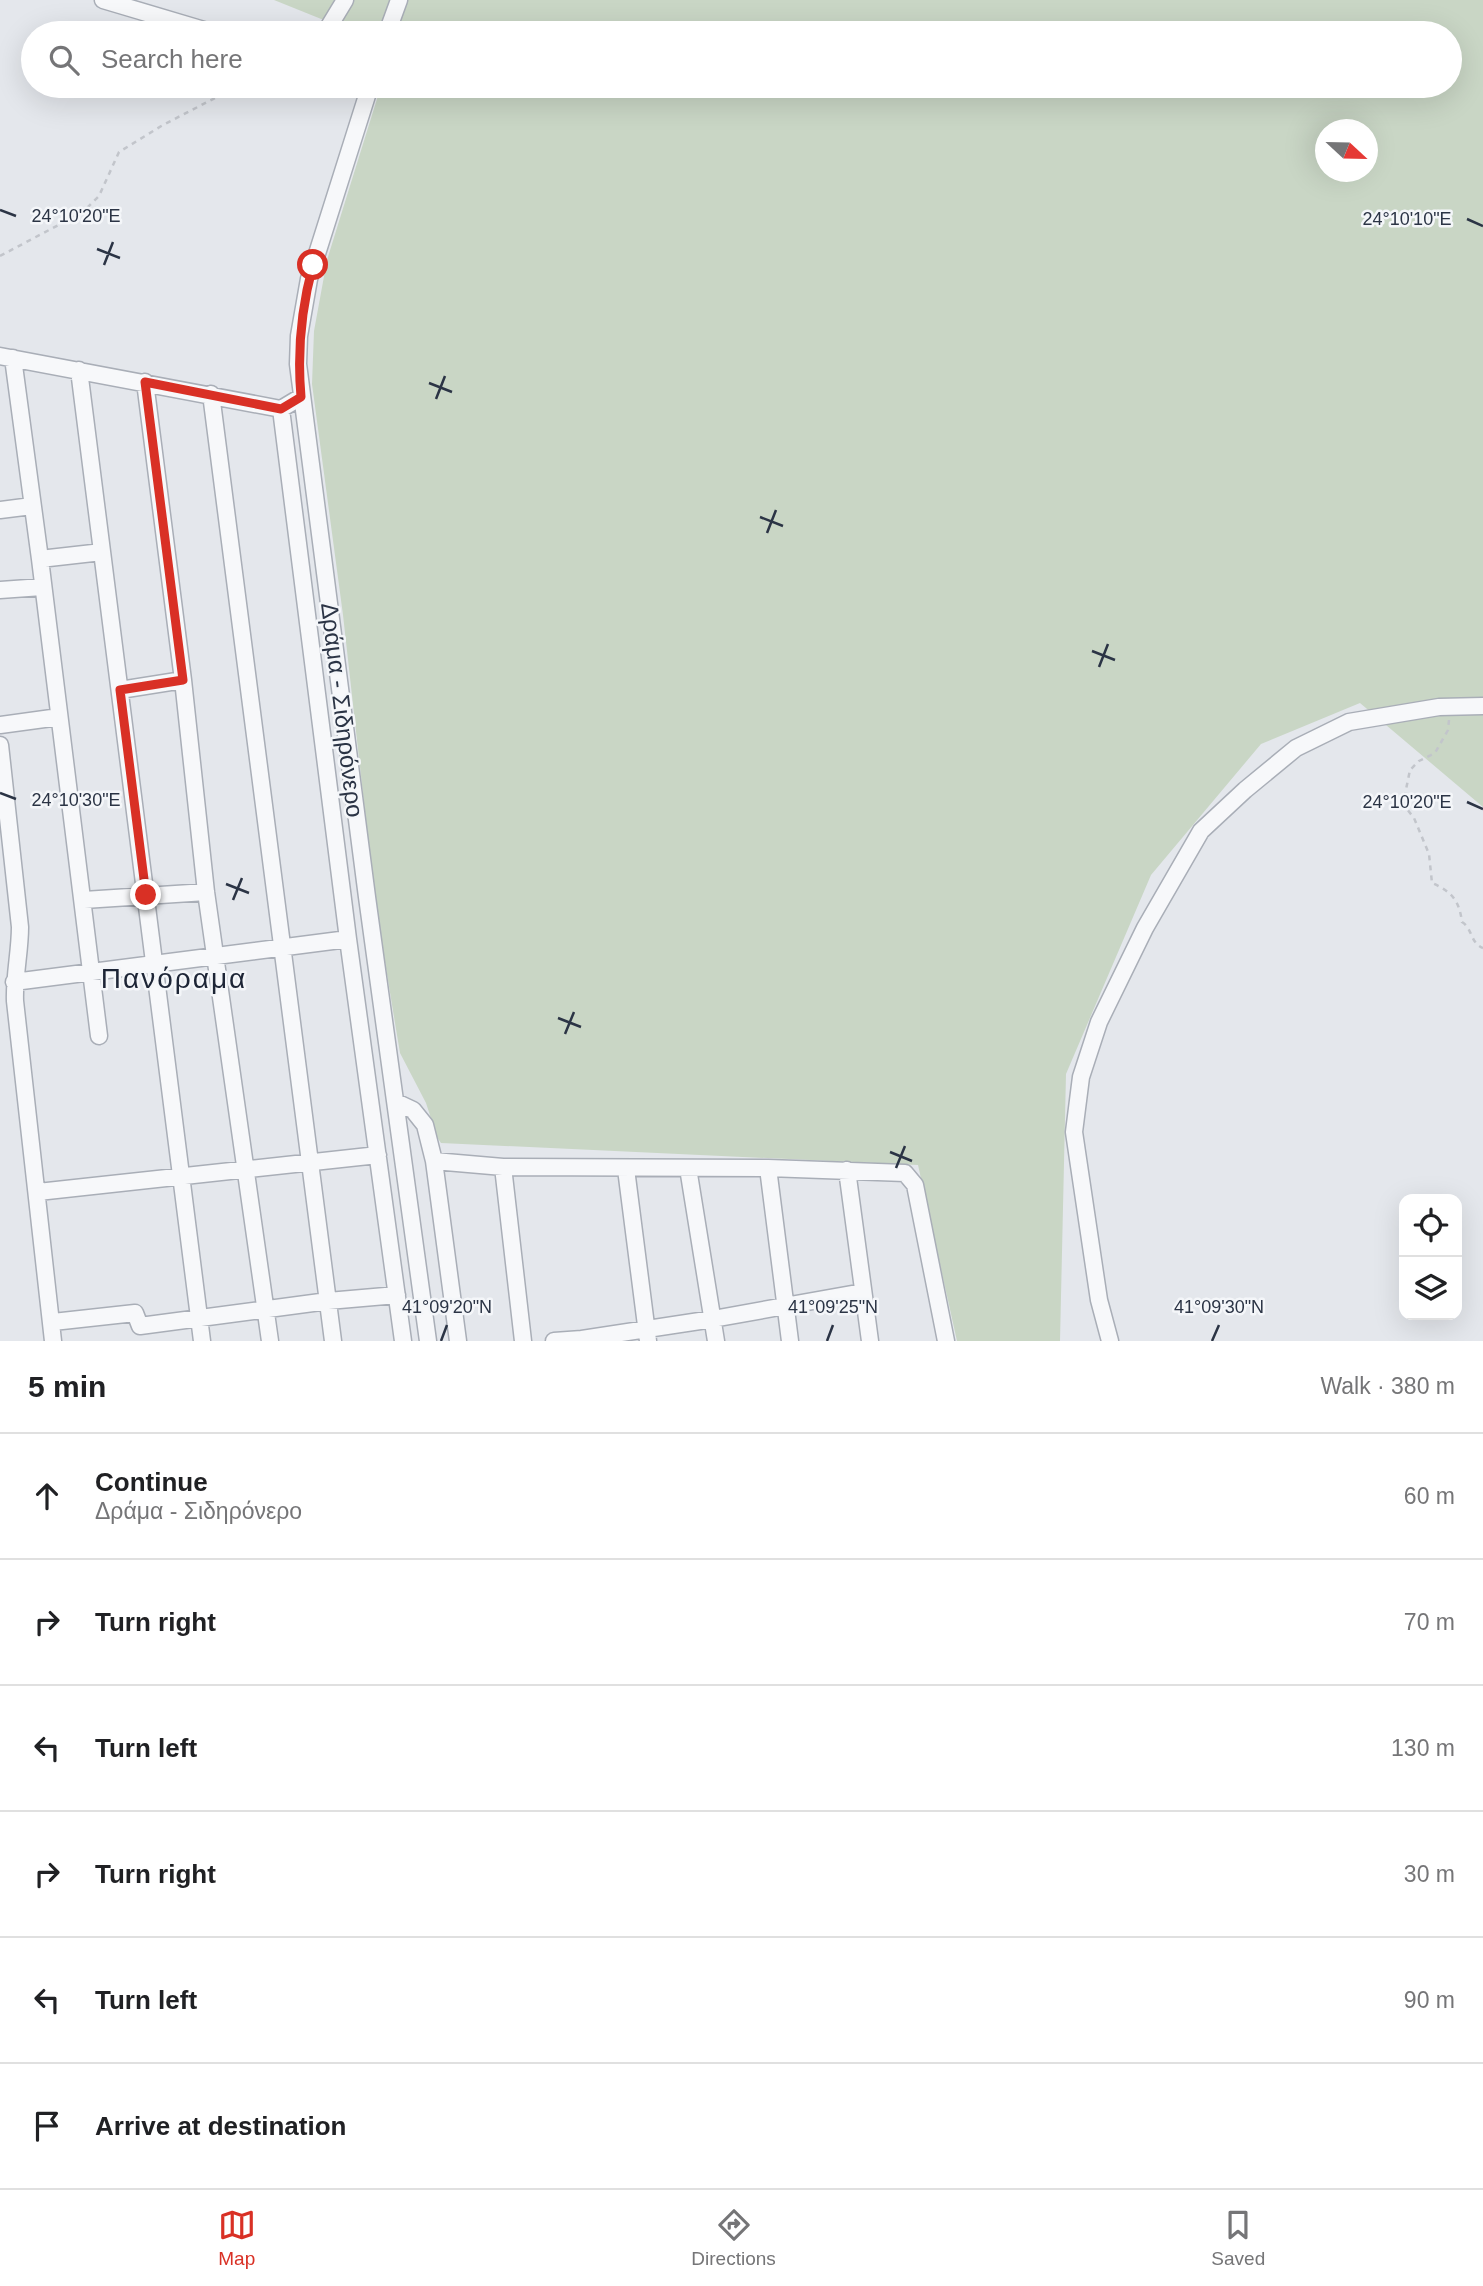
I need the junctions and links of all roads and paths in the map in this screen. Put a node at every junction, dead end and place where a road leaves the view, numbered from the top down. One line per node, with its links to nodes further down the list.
1 (103, 0): 3 (street)
2 (345, 0): 4 (street)
3 (174, 21)
4 (332, 21)
5 (215, 98): 7 (path)
6 (366, 98): 12 (street, Δράμα - Σιδηρόνερο)
7 (0, 256)
8 (6, 357): 9 (street); 14 (street)
9 (79, 370): 10 (street); 16 (street)
10 (145, 382): 11 (street); 20 (street)
11 (211, 394): 13 (street); 31 (street)
12 (301, 397): 13 (street); 40 (street, Δράμα - Σιδηρόνερο)
13 (281, 409): 30 (street)
14 (33, 506): 15 (street); 17 (street)
15 (0, 510)
16 (102, 552): 17 (street); 21 (street)
17 (40, 559): 18 (street)
18 (42, 587): 19 (street); 24 (street)
19 (0, 590)
20 (183, 680): 21 (street); 27 (street)
21 (120, 690): 28 (street)
22 (1483, 706): 23 (street)
23 (1451, 707): 32 (path); 75 (street)
24 (58, 717): 25 (street); 29 (street)
25 (0, 725)
26 (0, 744): 35 (street)
27 (206, 892): 28 (street); 33 (street)
28 (146, 895): 29 (street); 36 (street)
29 (84, 900): 37 (street)
30 (348, 939): 31 (street); 41 (street)
31 (281, 948): 33 (street); 43 (street)
32 (1483, 948)
33 (215, 956): 36 (street); 49 (street)
34 (0, 958): 35 (street)
35 (17, 958): 38 (street)
36 (153, 964): 37 (street); 50 (street)
37 (91, 972): 38 (street); 39 (street)
38 (14, 982): 51 (street)
39 (99, 1036)
40 (396, 1102): 42 (street); 67 (street, Δράμα - Σιδηρόνερο)
41 (378, 1155): 43 (street); 53 (street)
42 (434, 1161): 44 (street); 68 (street)
43 (309, 1162): 49 (street); 54 (street)
44 (503, 1167): 47 (street); 69 (street)
45 (688, 1168): 46 (street); 47 (street); 58 (street)
46 (768, 1168): 48 (street); 55 (street)
47 (626, 1169): 60 (street)
48 (847, 1170): 52 (street); 74 (street)
49 (245, 1171): 50 (street); 56 (street)
50 (183, 1178): 51 (street); 57 (street)
51 (38, 1192): 59 (street)
52 (863, 1292): 55 (street); 73 (street)
53 (397, 1295): 54 (street); 66 (street)
54 (328, 1301): 56 (street); 65 (street)
55 (785, 1305): 58 (street); 72 (street)
56 (266, 1309): 57 (street); 64 (street)
57 (199, 1319): 59 (street); 63 (street)
58 (713, 1319): 60 (street); 71 (street)
59 (53, 1322): 62 (street)
60 (646, 1335): 61 (street)
61 (582, 1340): 70 (street)
62 (53, 1341)
63 (202, 1341)
64 (270, 1341)
65 (333, 1341)
66 (402, 1341)
67 (428, 1341)
68 (458, 1341)
69 (523, 1341)
70 (554, 1341)
71 (716, 1341)
72 (790, 1341)
73 (870, 1341)
74 (946, 1341)
75 (1110, 1341)

